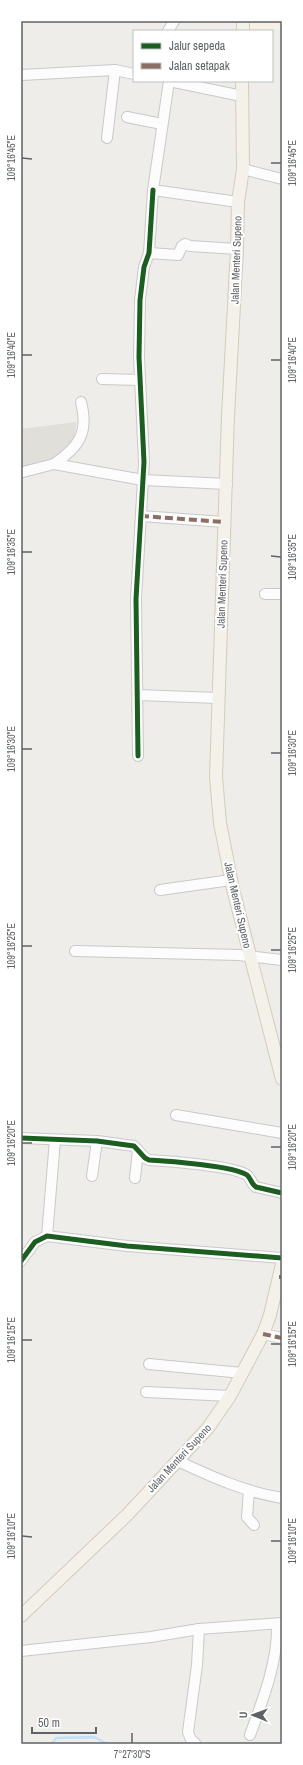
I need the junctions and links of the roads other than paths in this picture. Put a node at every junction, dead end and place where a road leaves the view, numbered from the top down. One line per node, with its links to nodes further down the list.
1 (174, 21): 2 (street)
2 (169, 30)
3 (115, 70): 4 (street); 5 (street); 12 (street)
4 (133, 74)
5 (21, 75)
6 (169, 82): 11 (street)
7 (174, 82): 9 (street)
8 (242, 82): 9 (main road, Jalan Menteri Supeno)
9 (242, 96): 13 (main road, Jalan Menteri Supeno)
10 (127, 117): 11 (street)
11 (162, 124): 15 (street)
12 (107, 138)
13 (243, 169): 14 (street); 16 (main road, Jalan Menteri Supeno)
14 (282, 179)
15 (153, 190): 16 (street); 18 (street)
16 (238, 202): 17 (main road, Jalan Menteri Supeno)
17 (237, 249): 18 (street); 25 (main road, Jalan Menteri Supeno)
18 (148, 253): 20 (street)
19 (102, 379): 20 (street)
20 (140, 380): 24 (street)
21 (81, 402): 22 (street)
22 (54, 464): 23 (street); 24 (street)
23 (23, 472)
24 (143, 480): 25 (street); 26 (street)
25 (227, 484): 27 (main road, Jalan Menteri Supeno)
26 (141, 516): 27 (street); 30 (street)
27 (224, 522): 31 (main road, Jalan Menteri Supeno)
28 (265, 594): 29 (street)
29 (282, 594)
30 (138, 695): 31 (street); 32 (street)
31 (218, 698): 33 (main road, Jalan Menteri Supeno)
32 (138, 756)
33 (231, 880): 34 (street); 36 (main road, Jalan Menteri Supeno)
34 (160, 890)
35 (75, 951): 36 (street)
36 (250, 956): 37 (street); 38 (main road, Jalan Menteri Supeno)
37 (282, 960)
38 (282, 1080)
39 (176, 1115): 40 (street)
40 (282, 1133)
41 (21, 1138): 42 (street)
42 (55, 1140): 43 (street); 48 (street)
43 (96, 1142): 44 (street); 45 (street)
44 (138, 1150): 46 (street); 47 (street)
45 (92, 1176)
46 (134, 1178)
47 (282, 1193)
48 (47, 1236): 49 (street); 50 (street)
49 (282, 1258)
50 (21, 1261)
51 (282, 1264): 52 (main road, Jalan Menteri Supeno)
52 (280, 1277): 53 (main road, Jalan Menteri Supeno)
53 (263, 1334): 54 (street); 56 (main road, Jalan Menteri Supeno)
54 (282, 1338)
55 (149, 1364): 56 (street)
56 (242, 1374): 58 (main road, Jalan Menteri Supeno)
57 (146, 1392): 58 (street)
58 (230, 1396): 59 (main road, Jalan Menteri Supeno)
59 (178, 1462): 60 (street); 63 (main road, Jalan Menteri Supeno)
60 (249, 1490): 61 (street); 62 (street)
61 (282, 1498)
62 (254, 1525)
63 (21, 1616)
64 (279, 1623): 65 (street); 67 (street)
65 (199, 1629): 66 (street); 68 (street)
66 (21, 1651)
67 (250, 1735)
68 (195, 1743)

